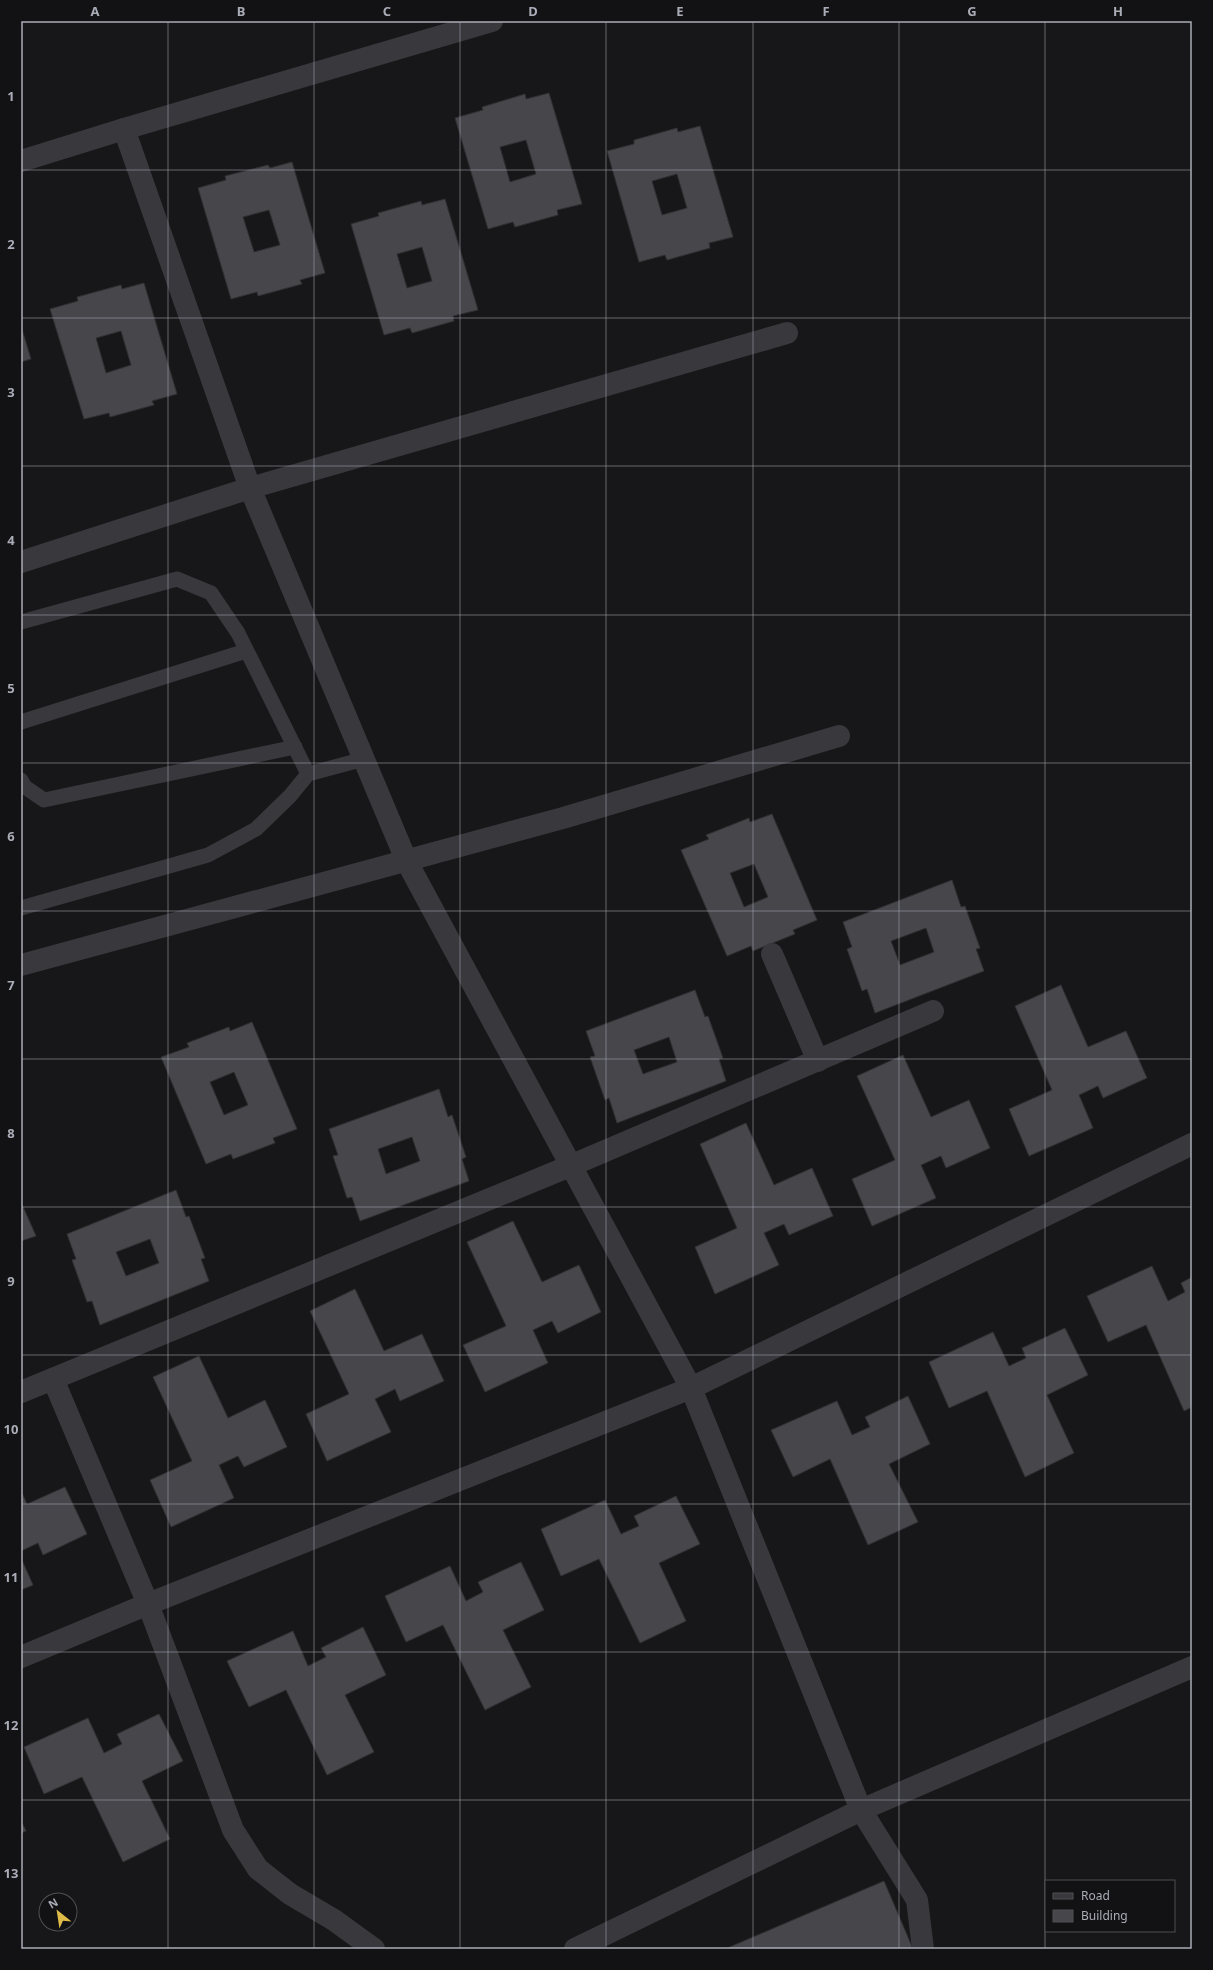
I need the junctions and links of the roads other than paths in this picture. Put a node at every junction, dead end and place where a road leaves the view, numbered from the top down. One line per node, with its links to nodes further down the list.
1 (492, 21): 2 (street)
2 (124, 128): 3 (street); 5 (street)
3 (21, 161)
4 (787, 333): 5 (street)
5 (250, 488): 6 (street); 12 (street)
6 (21, 562)
7 (21, 622): 8 (lane)
8 (246, 651): 9 (lane); 11 (lane)
9 (21, 722)
10 (839, 736): 15 (street)
11 (295, 747): 13 (lane); 14 (lane)
12 (364, 759): 13 (lane); 15 (street)
13 (308, 774): 16 (lane)
14 (21, 780)
15 (407, 862): 18 (street); 22 (street)
16 (21, 908)
17 (772, 954): 20 (street)
18 (21, 965)
19 (933, 1012): 20 (street)
20 (818, 1060): 22 (street)
21 (1192, 1144): 24 (street)
22 (570, 1166): 23 (street); 24 (street)
23 (53, 1379): 25 (street); 26 (street)
24 (691, 1388): 26 (street); 29 (street)
25 (21, 1392)
26 (148, 1604): 27 (street); 30 (street)
27 (21, 1657)
28 (1192, 1667): 29 (street)
29 (860, 1810): 31 (street); 32 (street)
30 (374, 1949)
31 (576, 1949)
32 (923, 1949)

